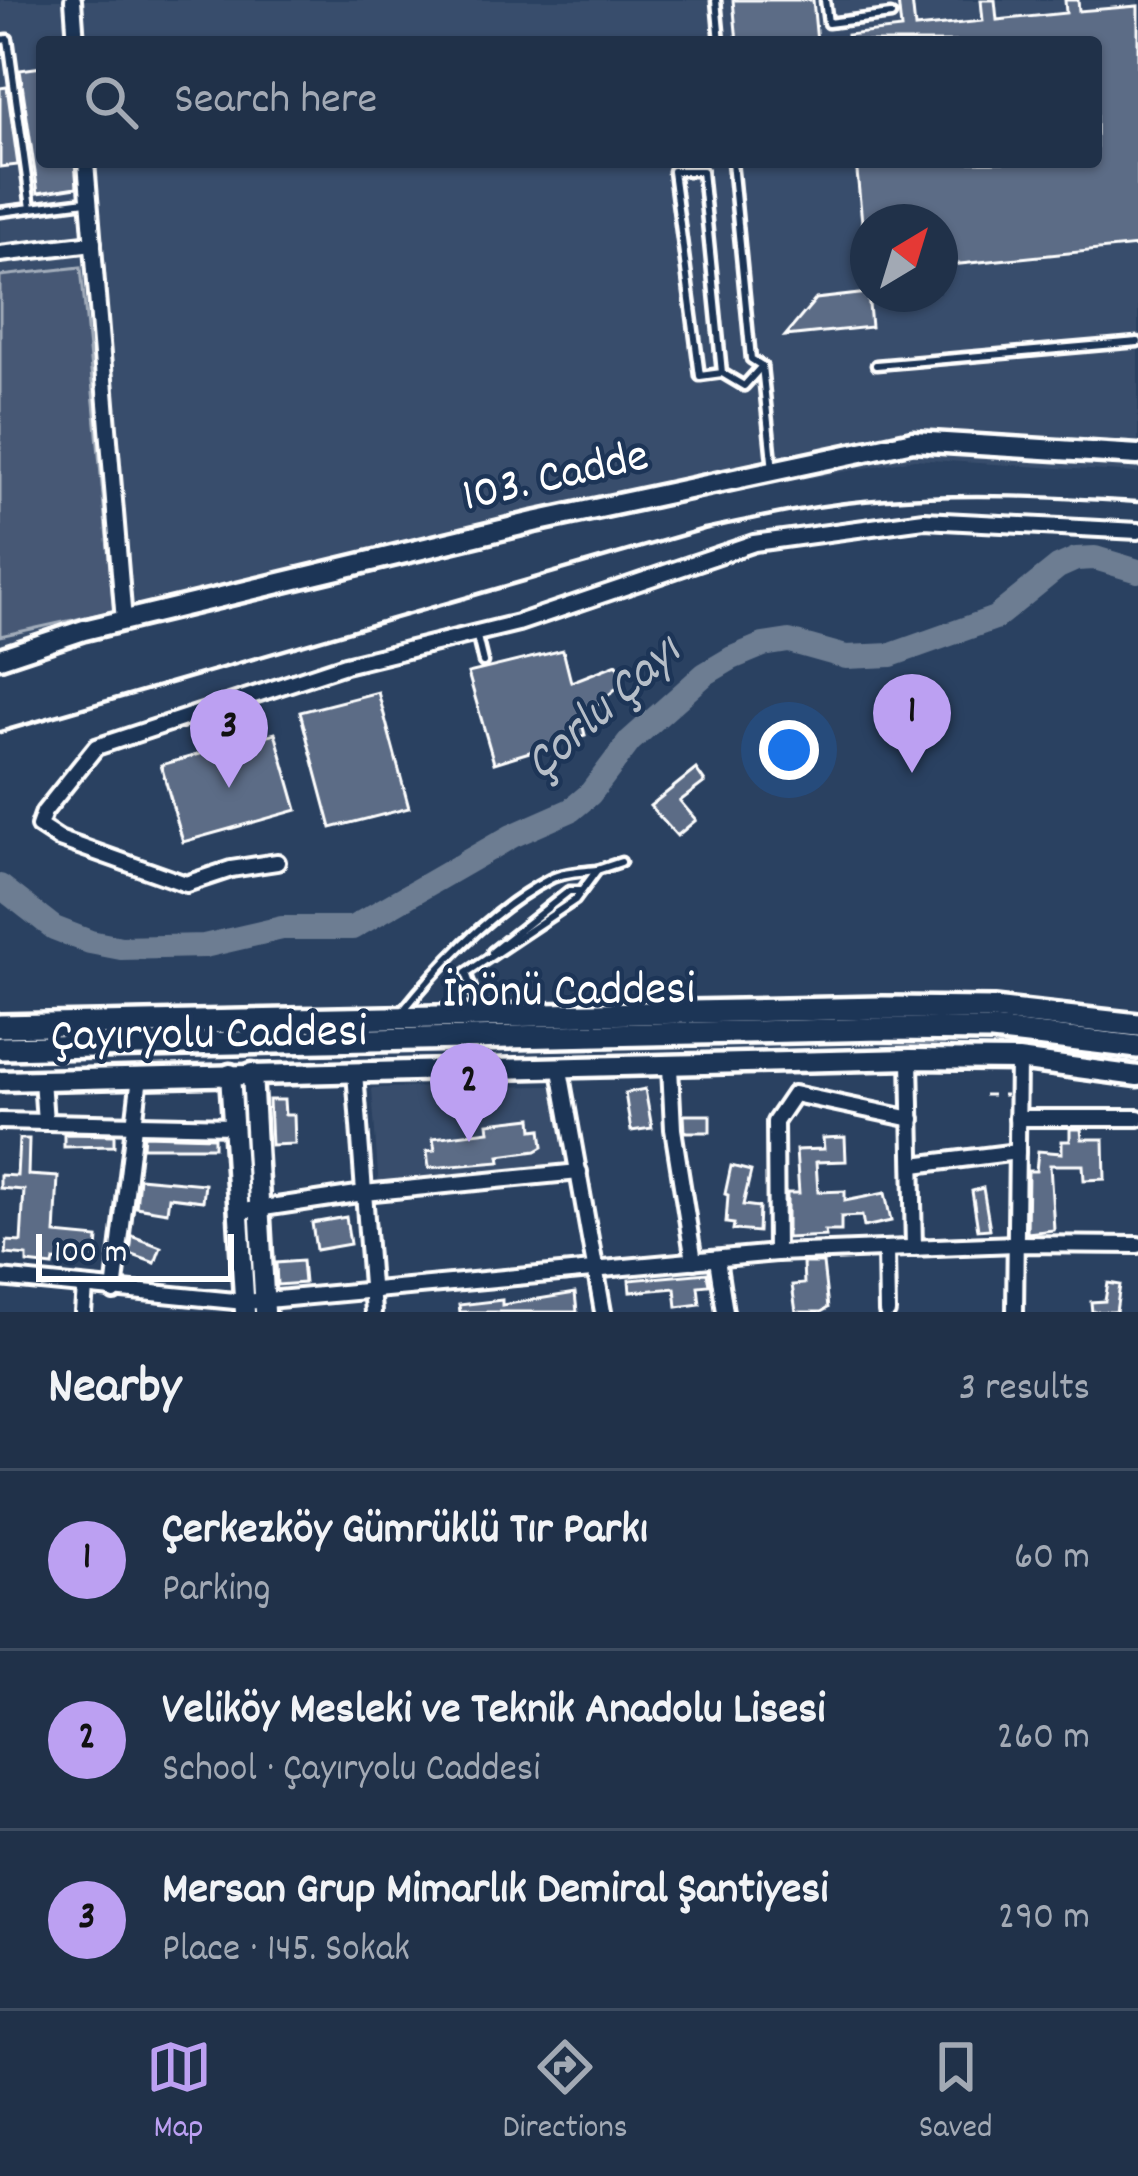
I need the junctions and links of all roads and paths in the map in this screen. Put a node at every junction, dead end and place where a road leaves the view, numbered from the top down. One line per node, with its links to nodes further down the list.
1 (73, 0): 5 (street)
2 (716, 0): 6 (lane)
3 (825, 0): 4 (lane)
4 (891, 15)
5 (76, 36)
6 (719, 36)
7 (0, 40): 11 (lane)
8 (86, 168): 10 (street)
9 (733, 168): 17 (lane)
10 (89, 201): 11 (lane); 13 (street)
11 (31, 208): 12 (lane)
12 (0, 212)
13 (93, 243): 14 (street); 22 (street)
14 (0, 254)
15 (1138, 342): 16 (lane)
16 (877, 364)
17 (762, 366): 18 (lane); 20 (lane)
18 (722, 373): 18 (lane)
19 (1138, 455): 20 (street, 103. Cadde)
20 (773, 471): 22 (street, 103. Cadde)
21 (1138, 531): 23 (street)
22 (124, 621): 24 (street, 103. Cadde)
23 (476, 633): 25 (lane); 26 (street)
24 (0, 658)
25 (483, 662)
26 (277, 862)
27 (621, 862): 28 (lane)
28 (597, 870): 29 (lane); 30 (lane)
29 (482, 1016): 30 (main road); 31 (main road)
30 (397, 1018): 32 (main road)
31 (1138, 1025)
32 (0, 1026)
33 (1138, 1047): 34 (main road, İnönü Caddesi)
34 (0, 1048)
35 (910, 1059): 36 (street, Çayıryolu Caddesi); 37 (street, Çayıryolu Caddesi); 50 (street)
36 (1018, 1060): 43 (street, Çayıryolu Caddesi); 47 (street)
37 (670, 1066): 38 (street, Çayıryolu Caddesi); 67 (street)
38 (560, 1070): 39 (street, Çayıryolu Caddesi); 57 (street)
39 (355, 1072): 40 (street, Çayıryolu Caddesi); 58 (street)
40 (252, 1073): 41 (street, Çayıryolu Caddesi); 59 (street)
41 (230, 1074): 42 (street, Çayıryolu Caddesi); 54 (street)
42 (140, 1076): 44 (street, Çayıryolu Caddesi); 53 (street)
43 (1138, 1076)
44 (42, 1079): 45 (street, Çayıryolu Caddesi); 52 (street)
45 (0, 1081)
46 (984, 1095): 47 (path)
47 (1018, 1095): 48 (street)
48 (1017, 1118): 49 (street); 55 (street)
49 (1138, 1118)
50 (912, 1119): 56 (street); 65 (street)
51 (0, 1121): 52 (street)
52 (45, 1122): 53 (street)
53 (136, 1124): 54 (street); 72 (street)
54 (233, 1126): 60 (street)
55 (1017, 1152): 56 (street); 61 (street)
56 (914, 1166): 63 (street)
57 (579, 1172): 58 (street); 68 (street)
58 (364, 1193): 59 (street); 71 (street)
59 (260, 1207): 60 (street); 73 (street)
60 (239, 1215): 73 (street)
61 (1016, 1244): 62 (street); 63 (street); 79 (street)
62 (1138, 1245)
63 (914, 1248): 64 (street)
64 (886, 1249): 65 (street); 78 (street)
65 (776, 1253): 66 (street)
66 (716, 1258): 67 (street); 77 (street)
67 (694, 1261): 68 (street)
68 (596, 1270): 71 (street); 76 (street)
69 (0, 1278): 70 (street)
70 (85, 1289): 72 (street); 74 (street)
71 (372, 1290): 73 (street); 75 (street)
72 (115, 1292): 73 (street)
73 (255, 1306)
74 (82, 1312)
75 (373, 1312)
76 (603, 1312)
77 (725, 1312)
78 (887, 1312)
79 (1015, 1312)

